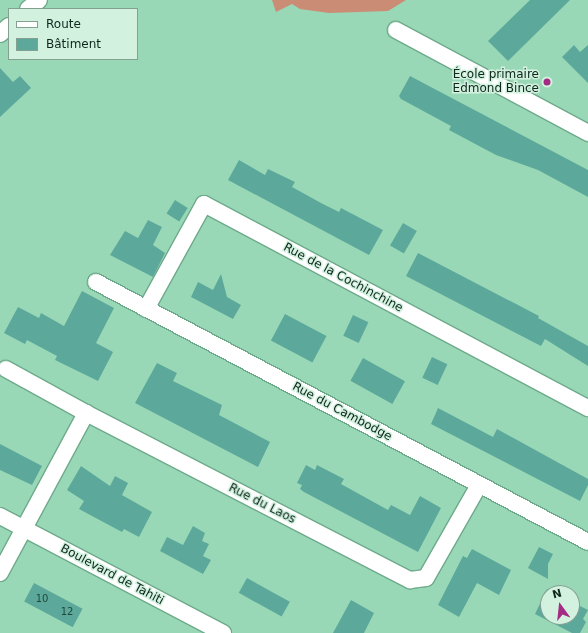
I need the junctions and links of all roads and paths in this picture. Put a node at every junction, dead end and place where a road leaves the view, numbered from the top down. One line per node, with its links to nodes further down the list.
1 (39, 0): 2 (street)
2 (29, 8)
3 (8, 27): 5 (street)
4 (396, 30): 6 (street)
5 (0, 34)
6 (588, 133)
7 (96, 282): 8 (street, Rue du Cambodge)
8 (146, 309): 10 (street, Rue de la Cochinchine); 12 (street, Rue du Cambodge)
9 (6, 369): 11 (street, Rue du Laos)
10 (588, 408)
11 (86, 412): 12 (street, Rue du Laos); 14 (street)
12 (479, 484): 15 (street, Rue du Cambodge)
13 (0, 516): 14 (street, Boulevard de Tahiti)
14 (24, 529): 16 (street); 17 (street, Boulevard de Tahiti)
15 (588, 542)
16 (0, 573)
17 (223, 633)

